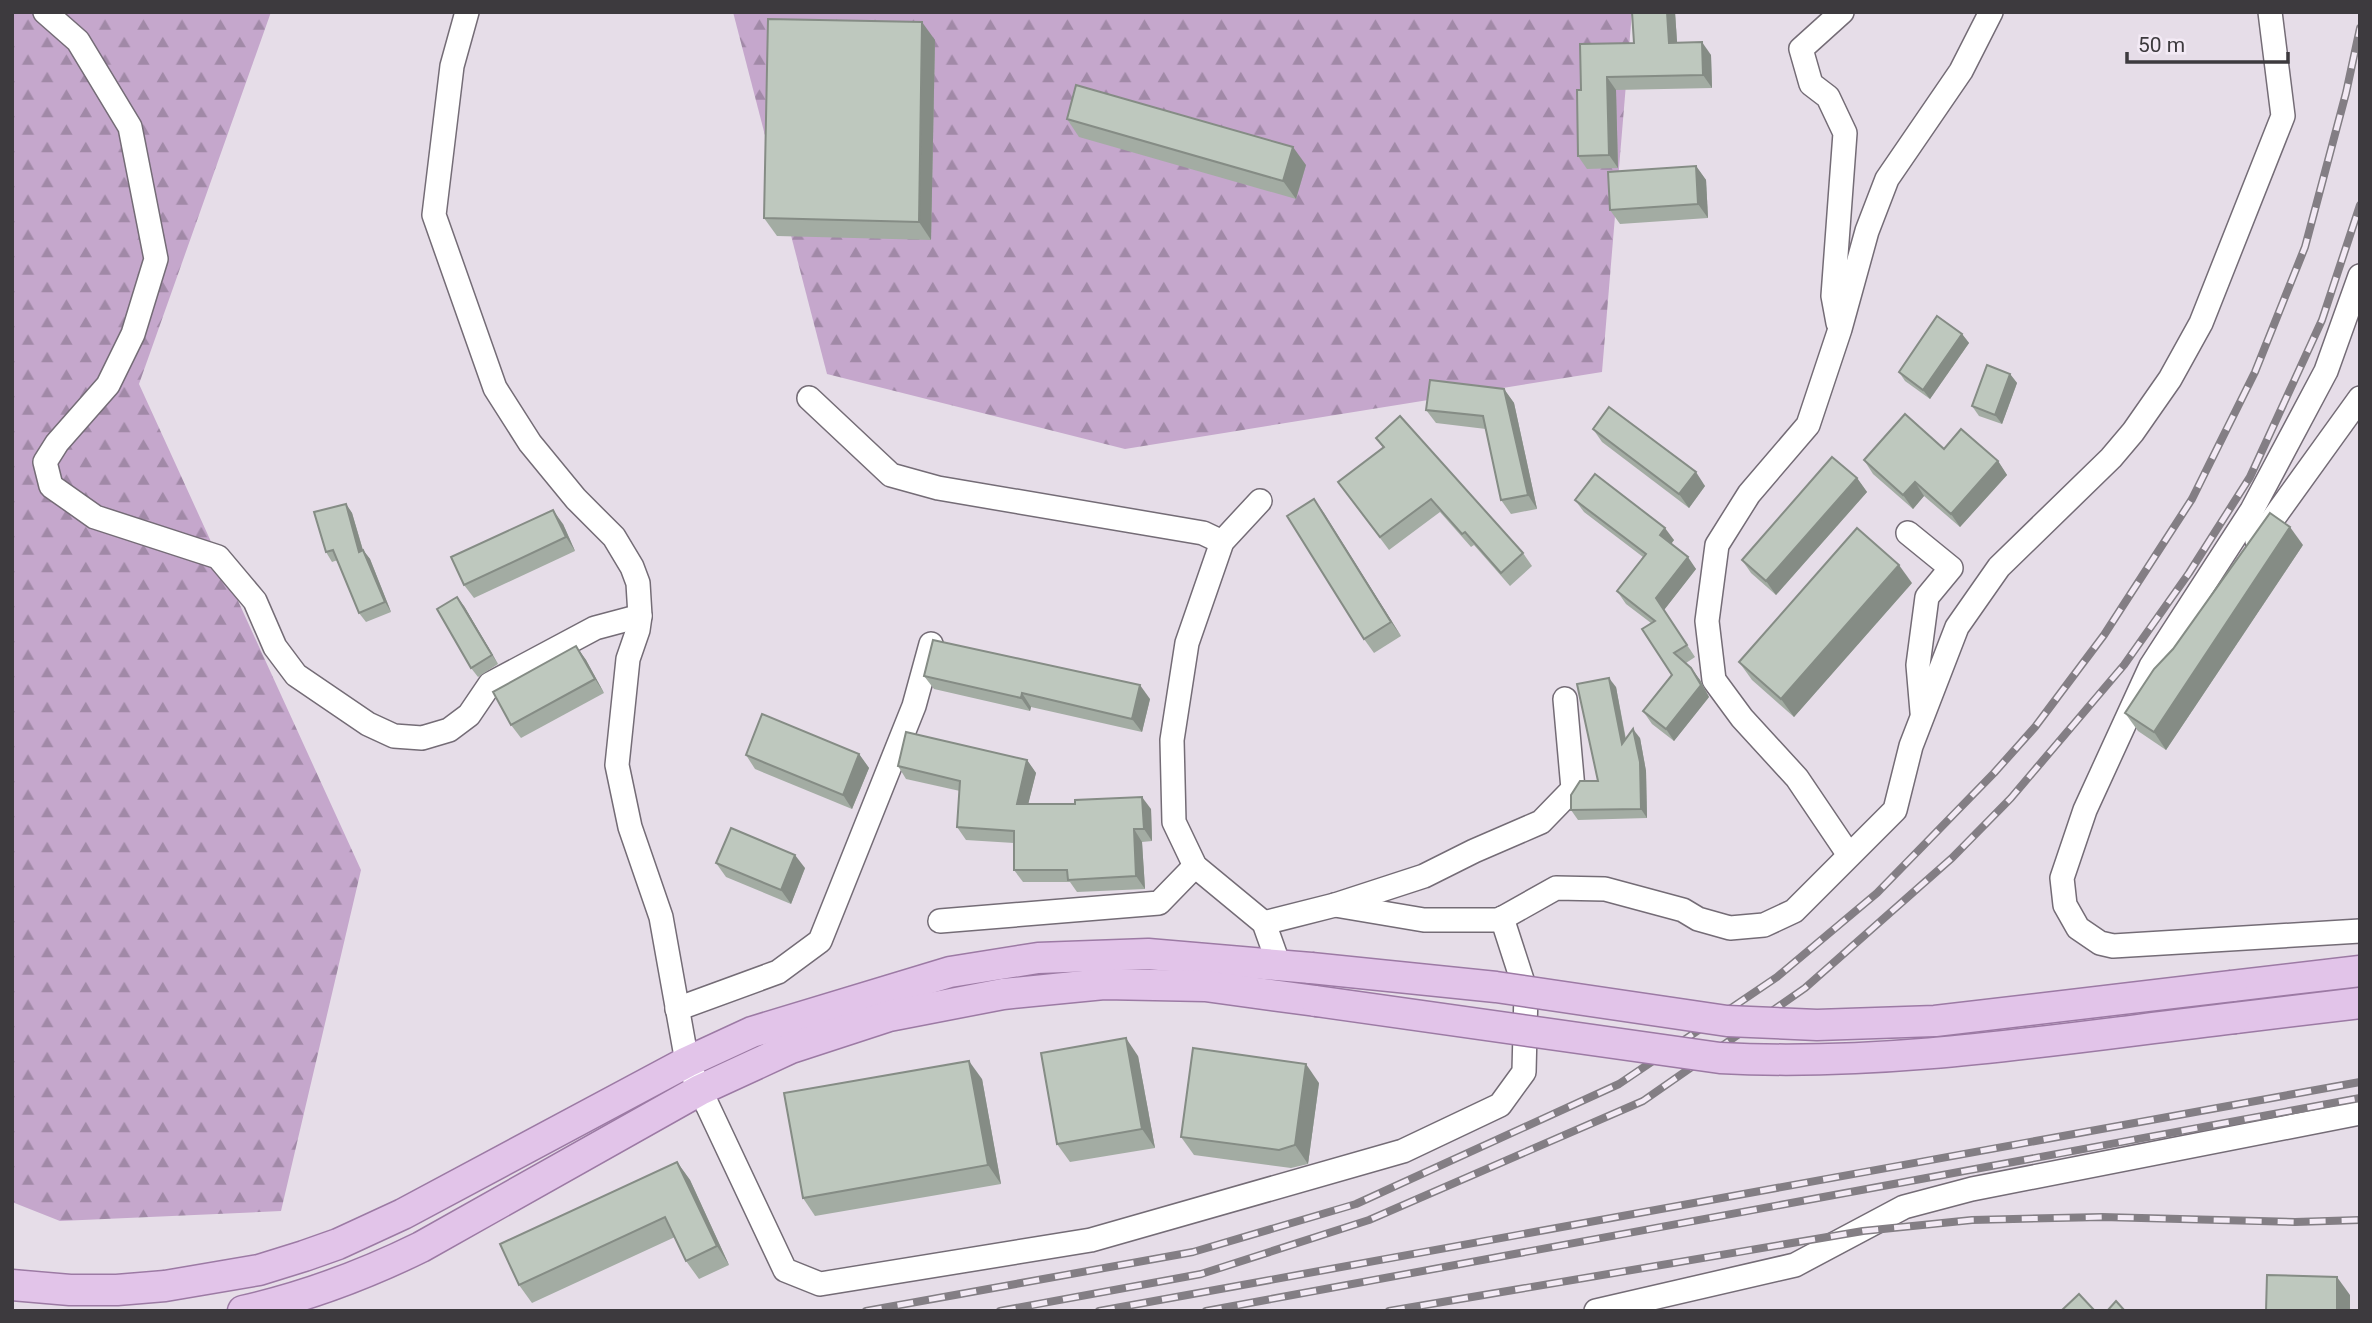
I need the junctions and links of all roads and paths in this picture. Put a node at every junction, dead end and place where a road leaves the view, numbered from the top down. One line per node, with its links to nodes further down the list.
1 (45, 12): 13 (street)
2 (467, 12): 13 (street)
3 (1842, 12): 7 (street)
4 (1991, 12): 7 (street)
5 (2270, 12): 17 (street)
6 (2360, 276): 15 (street)
7 (1840, 329): 18 (street)
8 (808, 398): 12 (street)
9 (2360, 398): 15 (street)
10 (1260, 501): 12 (street)
11 (1908, 533): 17 (street)
12 (1222, 542): 19 (street)
13 (640, 616): 28 (street)
14 (931, 645): 28 (street)
15 (2136, 698): 24 (street)
16 (1565, 699): 20 (street)
17 (1922, 718): 18 (street)
18 (1849, 855): 21 (street)
19 (1195, 866): 22 (street); 23 (street)
20 (1335, 905): 21 (street); 23 (street)
21 (1503, 918): 30 (street)
22 (940, 921)
23 (1264, 923): 25 (street)
24 (2360, 931)
25 (1279, 965): 26 (main road, bridge); 29 (main road)
26 (2360, 971)
27 (2360, 1003): 30 (main road, bridge)
28 (677, 1009): 29 (street)
29 (687, 1062): 30 (street); 32 (main road)
30 (700, 1090): 33 (main road)
31 (2360, 1113): 34 (street)
32 (12, 1285)
33 (243, 1311)
34 (1596, 1311)

